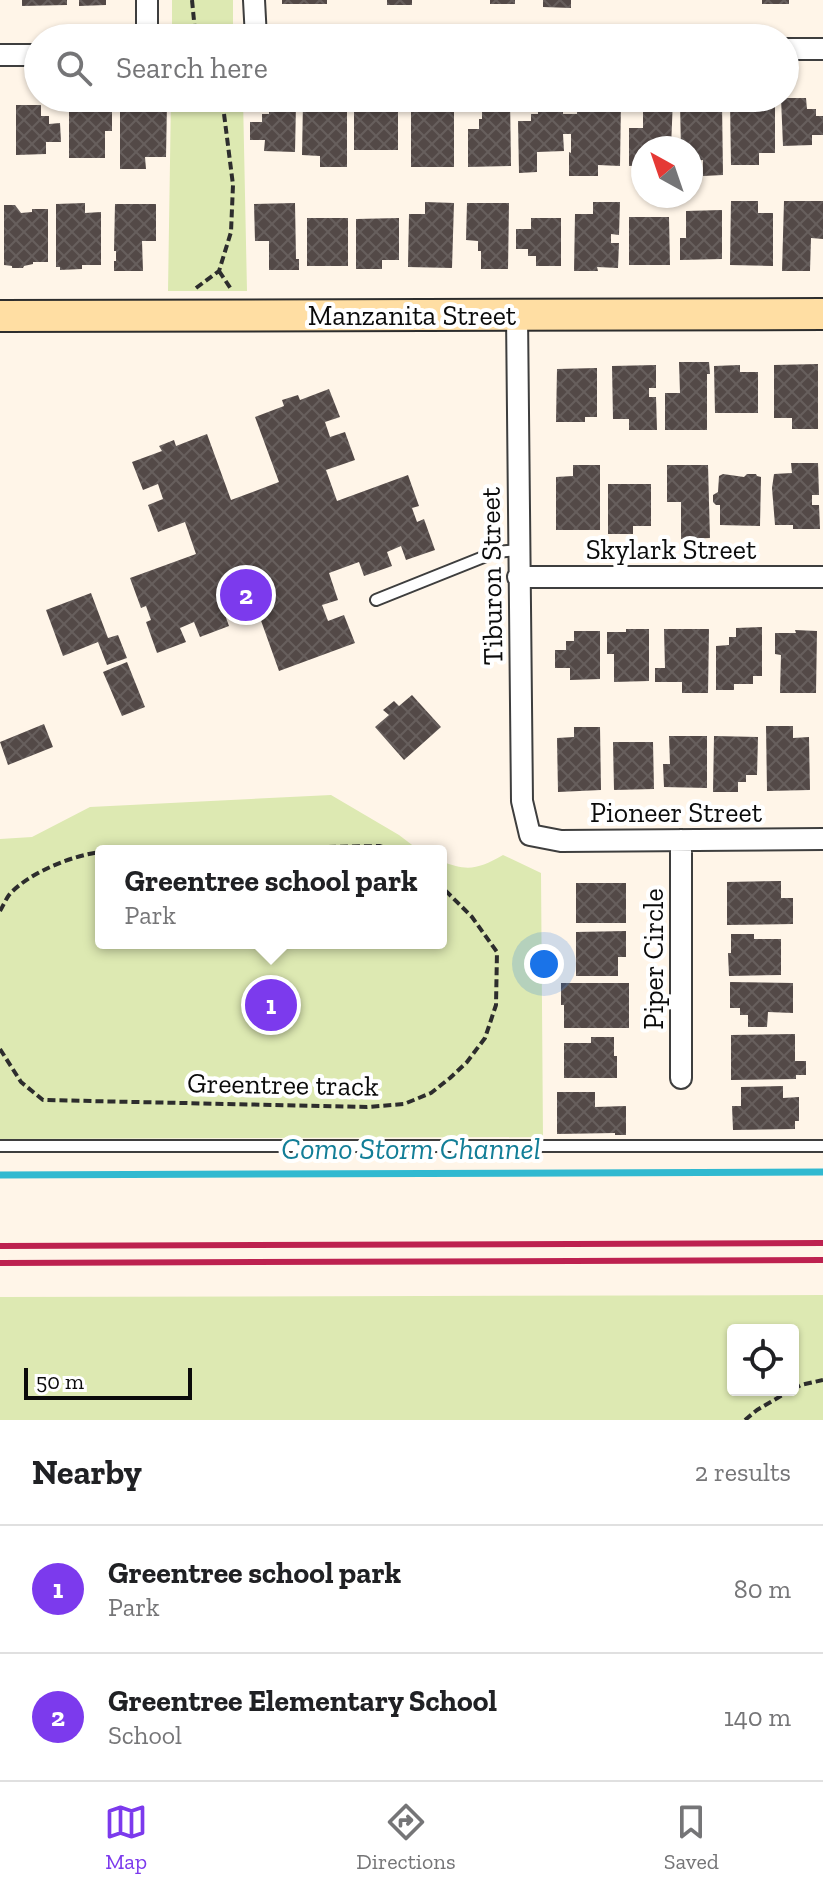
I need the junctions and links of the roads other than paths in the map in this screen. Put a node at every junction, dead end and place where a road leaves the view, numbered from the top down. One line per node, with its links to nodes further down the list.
1 (147, 0): 3 (street)
2 (254, 0): 4 (street)
3 (147, 24)
4 (255, 24)
5 (799, 49): 6 (street)
6 (823, 49)
7 (0, 55): 8 (street)
8 (24, 55)
9 (823, 314): 10 (street, Manzanita Street)
10 (517, 315): 11 (street, Manzanita Street); 12 (street, Tiburon Street)
11 (0, 316)
12 (518, 550): 13 (street, Tiburon Street); 15 (lane)
13 (518, 577): 14 (street, Skylark Street); 16 (street, Tiburon Street)
14 (823, 577)
15 (376, 600)
16 (530, 835): 18 (street, Pioneer Street)
17 (823, 839): 18 (street, Pioneer Street)
18 (681, 840): 19 (street, Piper Circle)
19 (681, 1078)
20 (0, 1146): 21 (lane)
21 (823, 1146)

